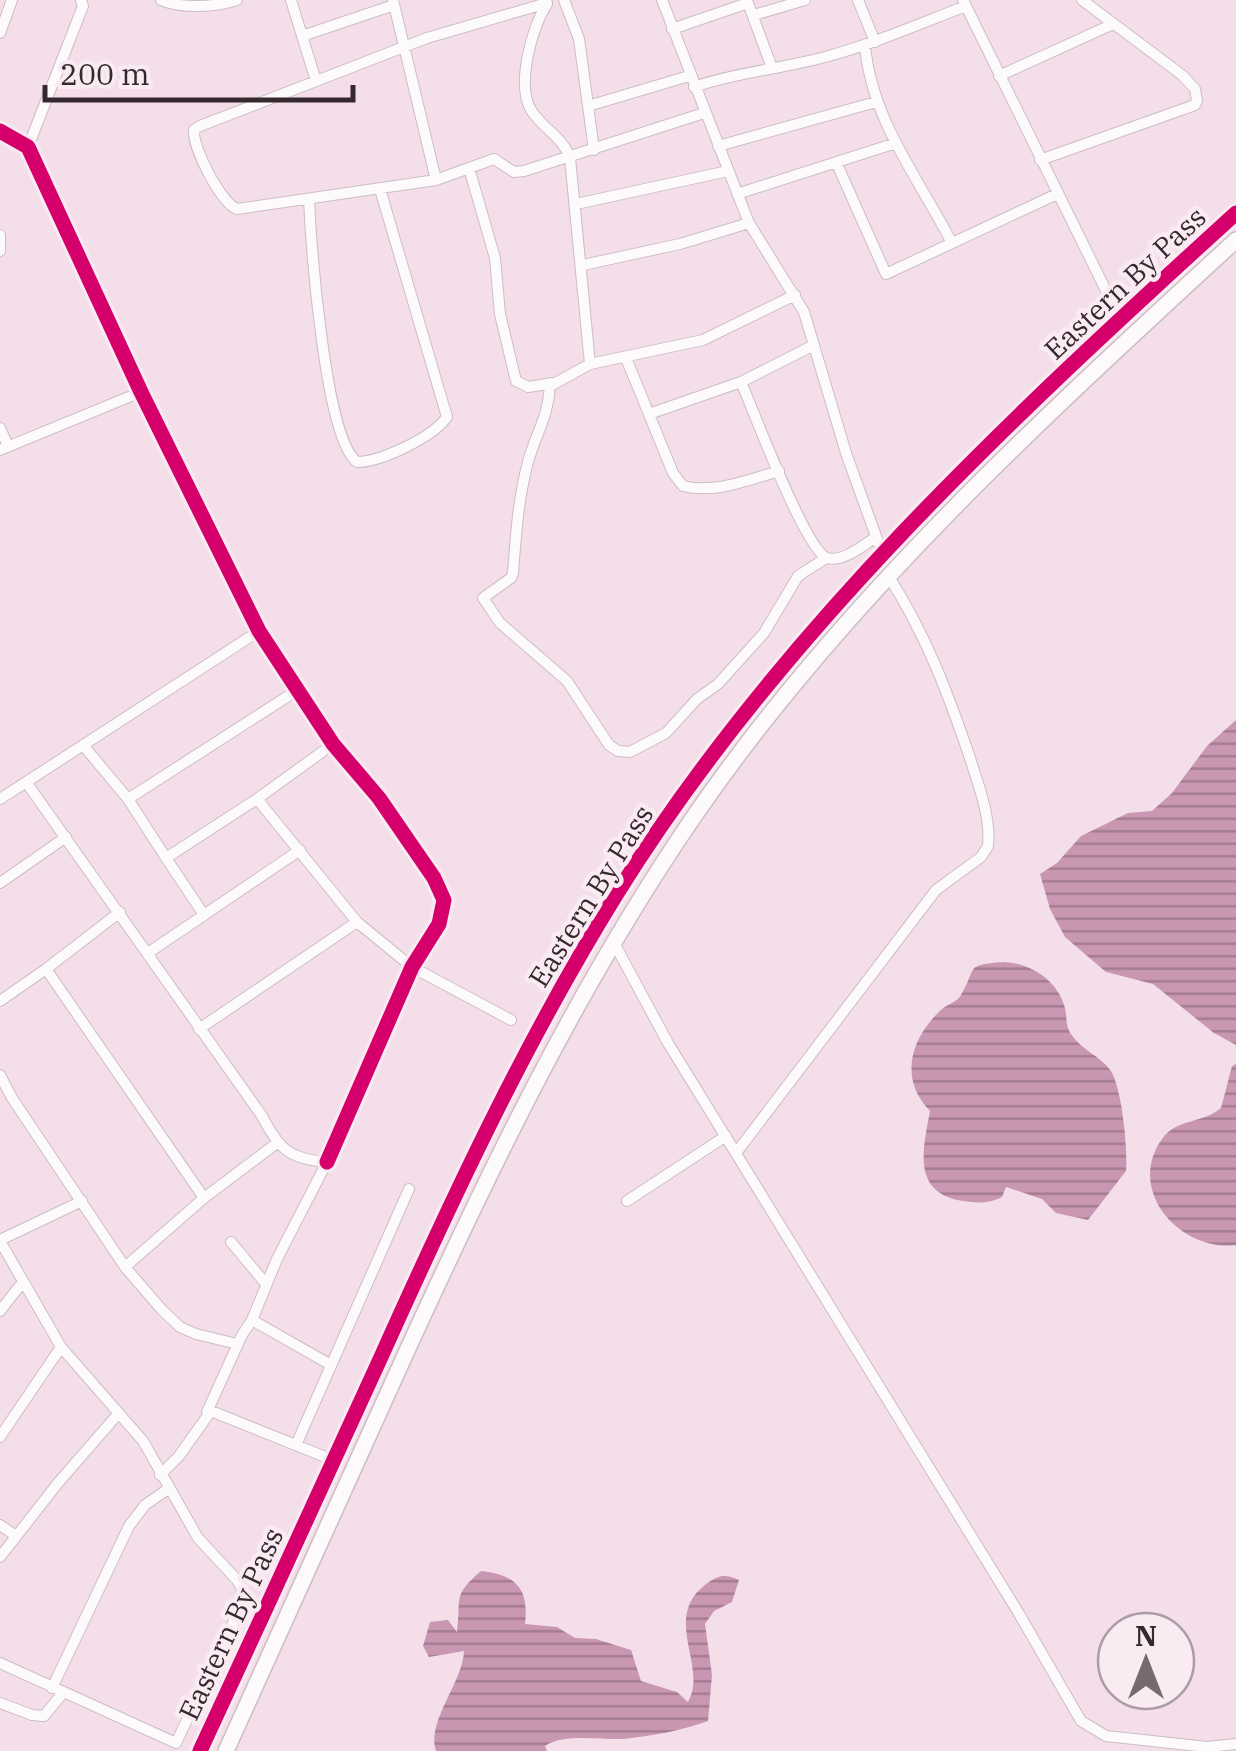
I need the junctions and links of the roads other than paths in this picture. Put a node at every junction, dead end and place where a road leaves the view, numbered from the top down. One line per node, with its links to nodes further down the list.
1 (12, 0): 17 (street)
2 (82, 0): 31 (street)
3 (161, 0): 4 (street)
4 (238, 0)
5 (291, 0): 18 (street)
6 (564, 0): 26 (street)
7 (662, 0): 16 (street)
8 (805, 0): 14 (street)
9 (858, 0): 19 (street)
10 (1082, 0): 15 (street)
11 (549, 1): 20 (street); 33 (street)
12 (394, 3): 18 (street); 20 (street)
13 (964, 3): 19 (street); 22 (street)
14 (754, 14): 16 (street); 21 (street)
15 (1114, 24): 22 (street); 34 (street)
16 (672, 28): 24 (street)
17 (0, 33)
18 (302, 36): 23 (street)
19 (870, 43): 21 (street); 25 (street)
20 (405, 47): 23 (street); 38 (street)
21 (772, 68): 24 (street)
22 (999, 76): 34 (street)
23 (316, 82): 42 (street)
24 (692, 82): 26 (street); 27 (street)
25 (876, 102): 29 (street); 30 (street)
26 (588, 106): 32 (street)
27 (704, 114): 30 (street); 32 (street)
28 (0, 131): 31 (street)
29 (896, 143): 35 (street); 48 (street)
30 (718, 146): 37 (street)
31 (28, 148): 58 (street)
32 (594, 150): 33 (street)
33 (570, 158): 36 (street); 43 (street)
34 (1040, 160): 41 (street)
35 (836, 162): 40 (street); 48 (street)
36 (469, 168): 38 (street); 57 (street)
37 (728, 171): 40 (street); 43 (street)
38 (436, 180): 39 (street)
39 (380, 189): 42 (street); 42 (street)
40 (738, 194): 45 (street)
41 (1056, 194): 48 (street); 52 (street)
42 (308, 199)
43 (576, 204): 50 (street)
44 (1236, 213): 52 (main road, Eastern By Pass)
45 (749, 223): 50 (street); 51 (street)
46 (0, 236): 49 (street)
47 (1236, 240): 65 (main road, Eastern By Pass)
48 (952, 243)
49 (0, 250)
50 (583, 265): 55 (street)
51 (795, 294): 53 (street); 54 (street)
52 (1120, 319): 63 (main road, Eastern By Pass)
53 (814, 345): 56 (street); 63 (street)
54 (626, 358): 55 (street); 59 (street)
55 (590, 364): 57 (street)
56 (741, 382): 59 (street); 62 (street)
57 (553, 383): 64 (street)
58 (141, 392): 61 (street); 66 (street)
59 (650, 414): 62 (street)
60 (0, 428): 61 (street)
61 (4, 448)
62 (779, 471): 64 (street)
63 (879, 545): 64 (street); 111 (main road, Eastern By Pass)
64 (826, 558)
65 (889, 577): 81 (main road, Eastern By Pass); 91 (street)
66 (258, 631): 67 (street); 69 (street)
67 (296, 691): 68 (street); 72 (street)
68 (333, 744): 73 (street); 83 (street)
69 (84, 745): 70 (street); 72 (street)
70 (26, 782): 71 (street); 74 (street)
71 (0, 799)
72 (128, 799): 76 (street)
73 (257, 799): 75 (street); 76 (street)
74 (66, 836): 77 (street); 78 (street)
75 (300, 850): 79 (street); 80 (street)
76 (166, 858): 79 (street)
77 (0, 883)
78 (120, 912): 82 (street); 84 (street)
79 (204, 915): 82 (street)
80 (357, 922): 83 (street); 87 (street)
81 (614, 942): 89 (street); 123 (main road, Eastern By Pass)
82 (148, 954): 87 (street)
83 (412, 967): 86 (street); 92 (street)
84 (46, 969): 85 (street); 94 (street)
85 (0, 1001)
86 (511, 1020)
87 (199, 1029): 90 (street)
88 (0, 1075): 95 (street)
89 (726, 1136): 91 (street); 96 (street)
90 (277, 1143): 92 (street); 94 (street)
91 (736, 1153): 120 (street)
92 (327, 1162): 101 (street)
93 (409, 1189): 106 (street)
94 (204, 1198): 99 (street)
95 (82, 1201): 97 (street); 99 (street)
96 (626, 1201)
97 (0, 1241): 100 (street)
98 (231, 1242): 101 (street)
99 (125, 1267): 104 (street)
100 (22, 1283): 102 (street); 105 (street)
101 (266, 1284): 103 (street)
102 (0, 1312)
103 (252, 1320): 104 (street); 106 (street)
104 (237, 1344): 107 (street)
105 (61, 1347): 108 (street); 109 (street)
106 (331, 1365): 110 (street)
107 (207, 1412): 110 (street); 112 (street)
108 (118, 1414): 112 (street); 115 (street)
109 (0, 1437)
110 (296, 1445): 111 (street)
111 (333, 1460): 122 (main road, Eastern By Pass)
112 (160, 1475): 113 (street)
113 (168, 1489): 118 (street); 121 (street)
114 (0, 1526): 115 (street)
115 (16, 1536): 116 (street)
116 (0, 1557)
117 (0, 1663): 118 (street)
118 (57, 1690): 119 (street); 121 (street)
119 (0, 1705)
120 (1236, 1744)
121 (174, 1747)
122 (200, 1751)
123 (226, 1751)

